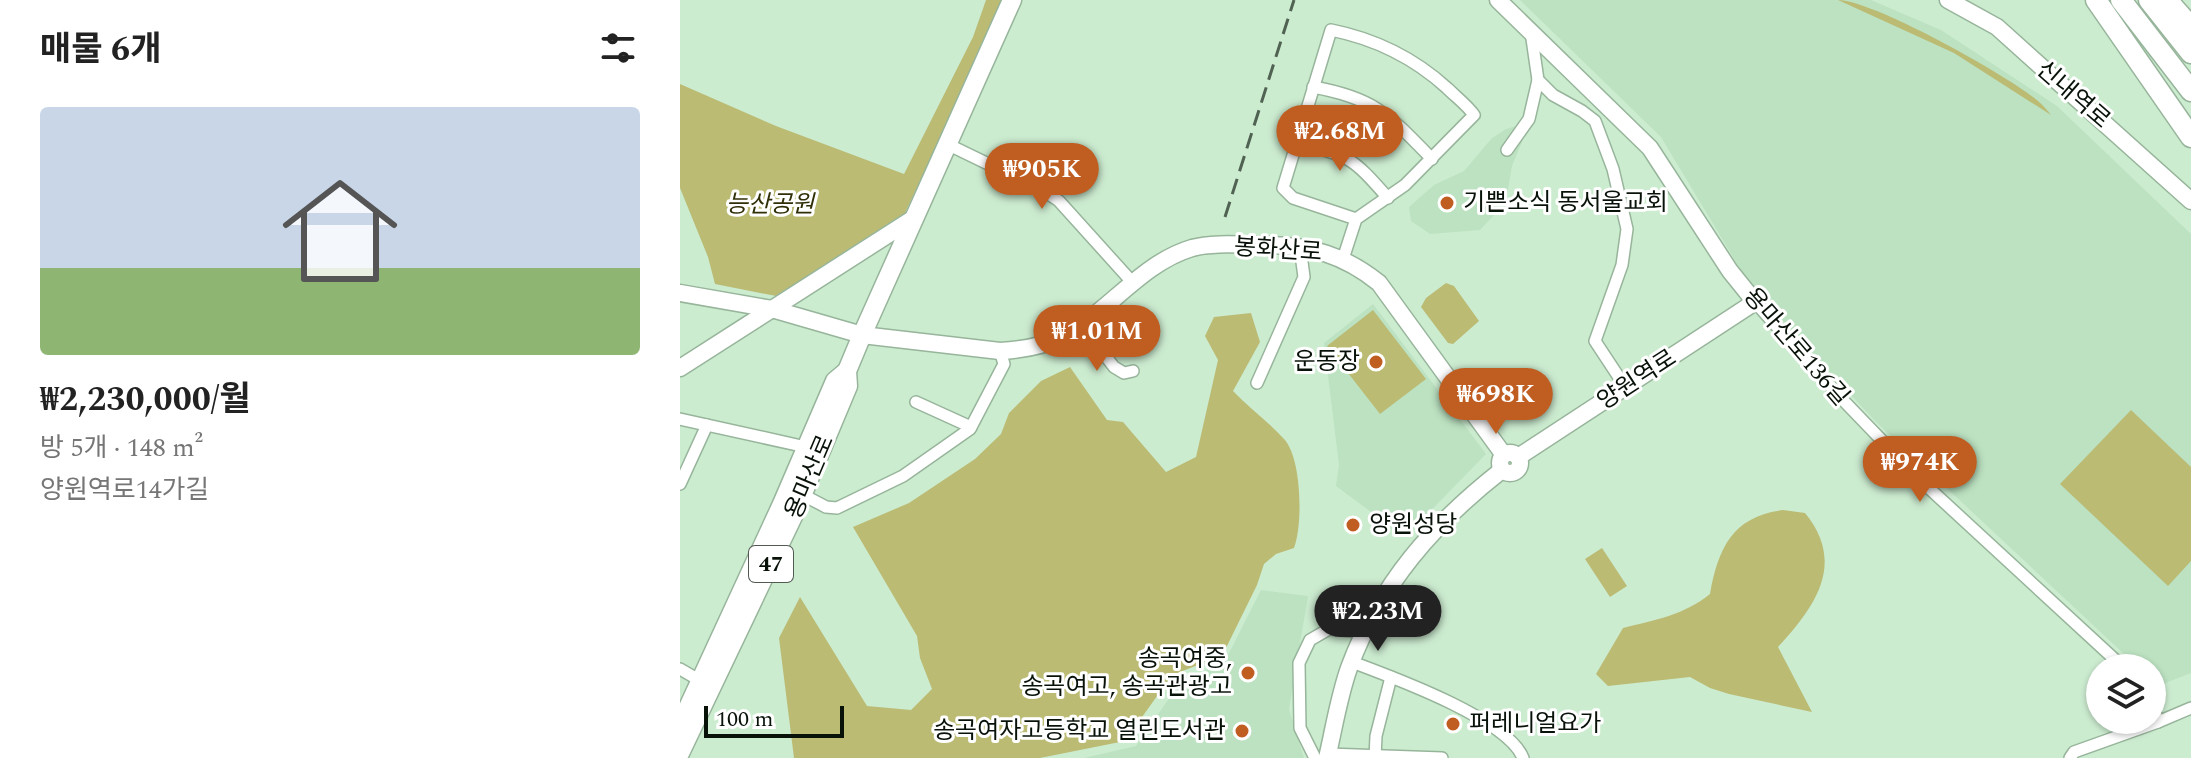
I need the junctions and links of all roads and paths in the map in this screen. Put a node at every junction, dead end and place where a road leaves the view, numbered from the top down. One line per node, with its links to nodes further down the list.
1 (1012, 0): 15 (main road, 용마산로 / 47)
2 (1498, 0): 9 (street, 용마산로136길)
3 (1948, 0): 20 (street, 신내역로)
4 (2096, 0): 14 (highway)
5 (2121, 0): 13 (highway)
6 (2149, 0): 10 (highway)
7 (2167, 0): 8 (highway)
8 (2191, 27)
9 (1531, 32): 11 (street); 27 (street, 용마산로136길)
10 (2191, 53)
11 (1538, 80): 17 (street); 36 (street)
12 (1313, 87): 16 (street); 18 (street); 18 (street)
13 (2188, 87)
14 (2191, 137)
15 (947, 144): 21 (main road, 용마산로 / 47); 25 (street)
16 (1295, 144): 19 (street); 22 (street)
17 (1507, 150)
18 (1432, 159): 19 (street)
19 (1388, 198): 22 (street)
20 (2191, 201)
21 (914, 218): 28 (street); 30 (main road, 용마산로 / 47)
22 (1356, 219): 24 (street)
23 (1300, 247): 24 (street, 봉화산로); 25 (street, 봉화산로); 35 (street)
24 (1343, 259): 42 (street, 봉화산로)
25 (1133, 283): 29 (street, 봉화산로)
26 (680, 293): 28 (street, 봉화산로)
27 (1755, 302): 36 (street, 양원역로); 46 (street, 용마산로136길)
28 (772, 309): 30 (street, 봉화산로); 32 (street)
29 (1081, 324): 31 (street, 봉화산로); 34 (street)
30 (862, 335): 31 (street, 봉화산로); 33 (main road, 용마산로 / 47)
31 (1000, 351): 40 (street)
32 (680, 368)
33 (847, 371): 41 (main road, 용마산로 / 47); 44 (main road, 용마산로 / 47)
34 (1133, 371)
35 (1257, 383)
36 (1626, 388): 42 (street, 양원역로)
37 (916, 402): 40 (street)
38 (680, 419): 39 (street)
39 (707, 425): 41 (street); 43 (street)
40 (971, 427): 44 (street)
41 (806, 447): 50 (main road, 용마산로 / 47)
42 (1506, 458): 45 (street, 양원역로)
43 (680, 484)
44 (803, 495): 53 (main road, 용마산로 / 47)
45 (1365, 632): 47 (street, 양원역로); 57 (street)
46 (2109, 654)
47 (1352, 662): 49 (street); 57 (street, 양원역로)
48 (680, 669): 50 (street)
49 (1391, 677): 58 (street); 61 (street)
50 (699, 680): 53 (main road, 용마산로 / 47)
51 (2191, 708): 52 (street)
52 (2166, 719)
53 (684, 723): 55 (main road, 용마산로 / 47); 59 (street)
54 (2127, 734): 56 (street)
55 (680, 753)
56 (2072, 755)
57 (1323, 757): 58 (street)
58 (1375, 757): 60 (street)
59 (687, 758)
60 (1442, 758)
61 (1523, 758)

